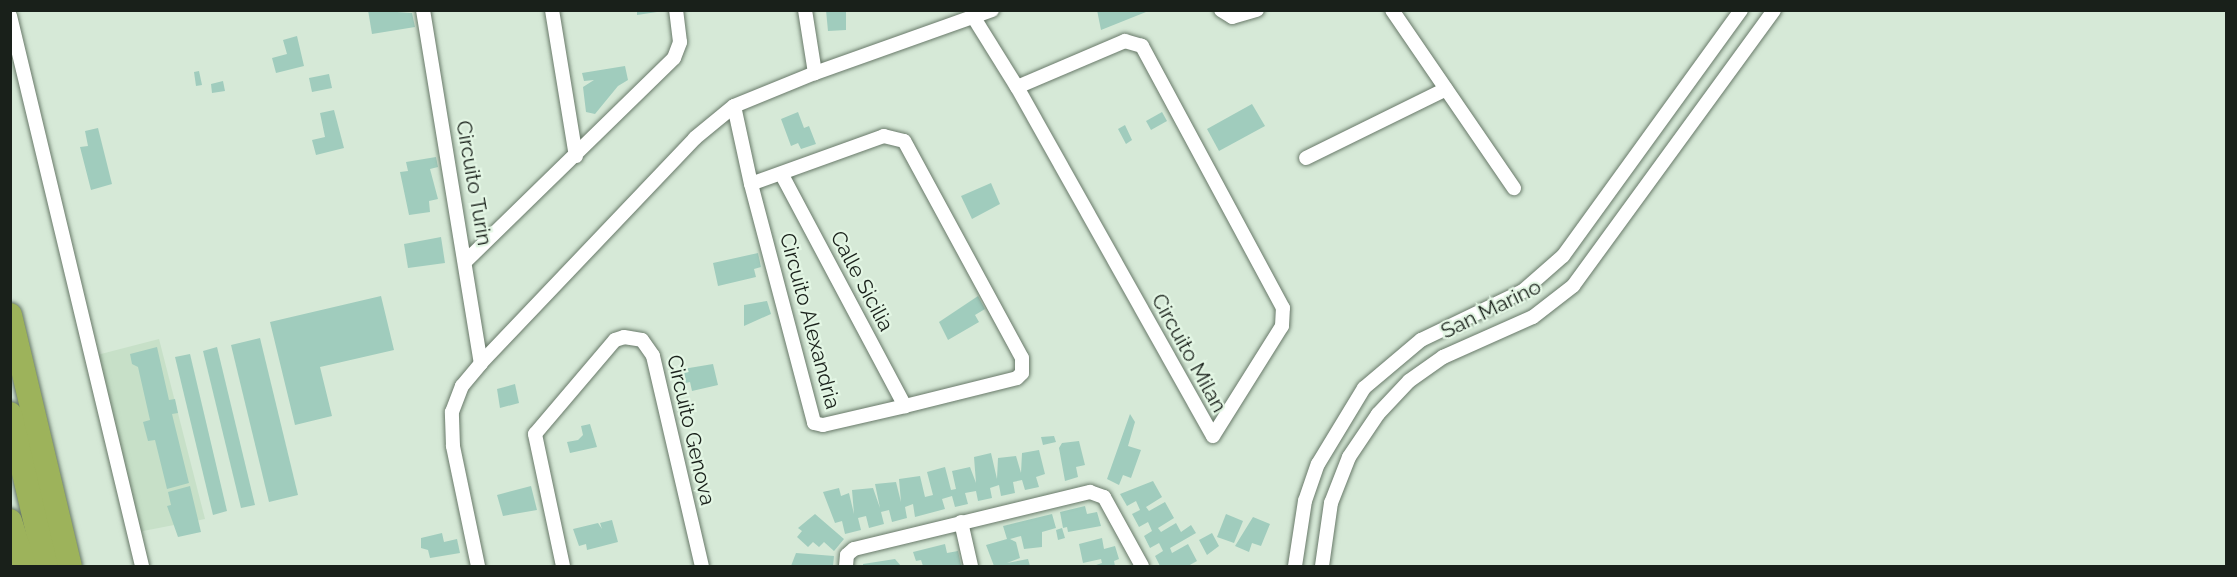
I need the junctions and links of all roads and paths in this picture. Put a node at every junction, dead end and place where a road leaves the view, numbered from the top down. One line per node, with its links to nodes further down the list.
1 (423, 10): 22 (street, Circuito Turin)
2 (552, 10): 17 (street)
3 (676, 10): 17 (street)
4 (805, 10): 13 (street)
5 (992, 10): 12 (street)
6 (1221, 10): 7 (street)
7 (1257, 10)
8 (1392, 10): 15 (street)
9 (1741, 10): 39 (street, San Marino)
10 (1774, 10): 40 (street, San Marino)
11 (10, 16): 32 (street)
12 (974, 18): 13 (street); 14 (street, Circuito Milan)
13 (815, 73): 16 (street)
14 (1017, 87): 14 (street, Circuito Milan)
15 (1446, 89): 18 (street); 21 (street)
16 (734, 106): 20 (street, Circuito Alexandria); 24 (street)
17 (576, 156): 22 (street)
18 (1306, 158)
19 (782, 175): 20 (street); 25 (street, Calle Sicilia); 25 (street, Circuito Alexandria)
20 (752, 184): 25 (street, Circuito Alexandria)
21 (1514, 188)
22 (466, 260): 24 (street, Circuito Turin)
23 (10, 315): 31 (highway)
24 (481, 363): 33 (street)
25 (905, 406)
26 (10, 414): 30 (highway)
27 (10, 521): 29 (highway)
28 (961, 522): 36 (street); 37 (street); 38 (street)
29 (24, 567)
30 (46, 567)
31 (70, 567)
32 (142, 567)
33 (478, 567)
34 (563, 567): 35 (street, Circuito Genova)
35 (702, 567)
36 (846, 567)
37 (971, 567)
38 (1142, 567)
39 (1295, 567)
40 (1322, 567)

